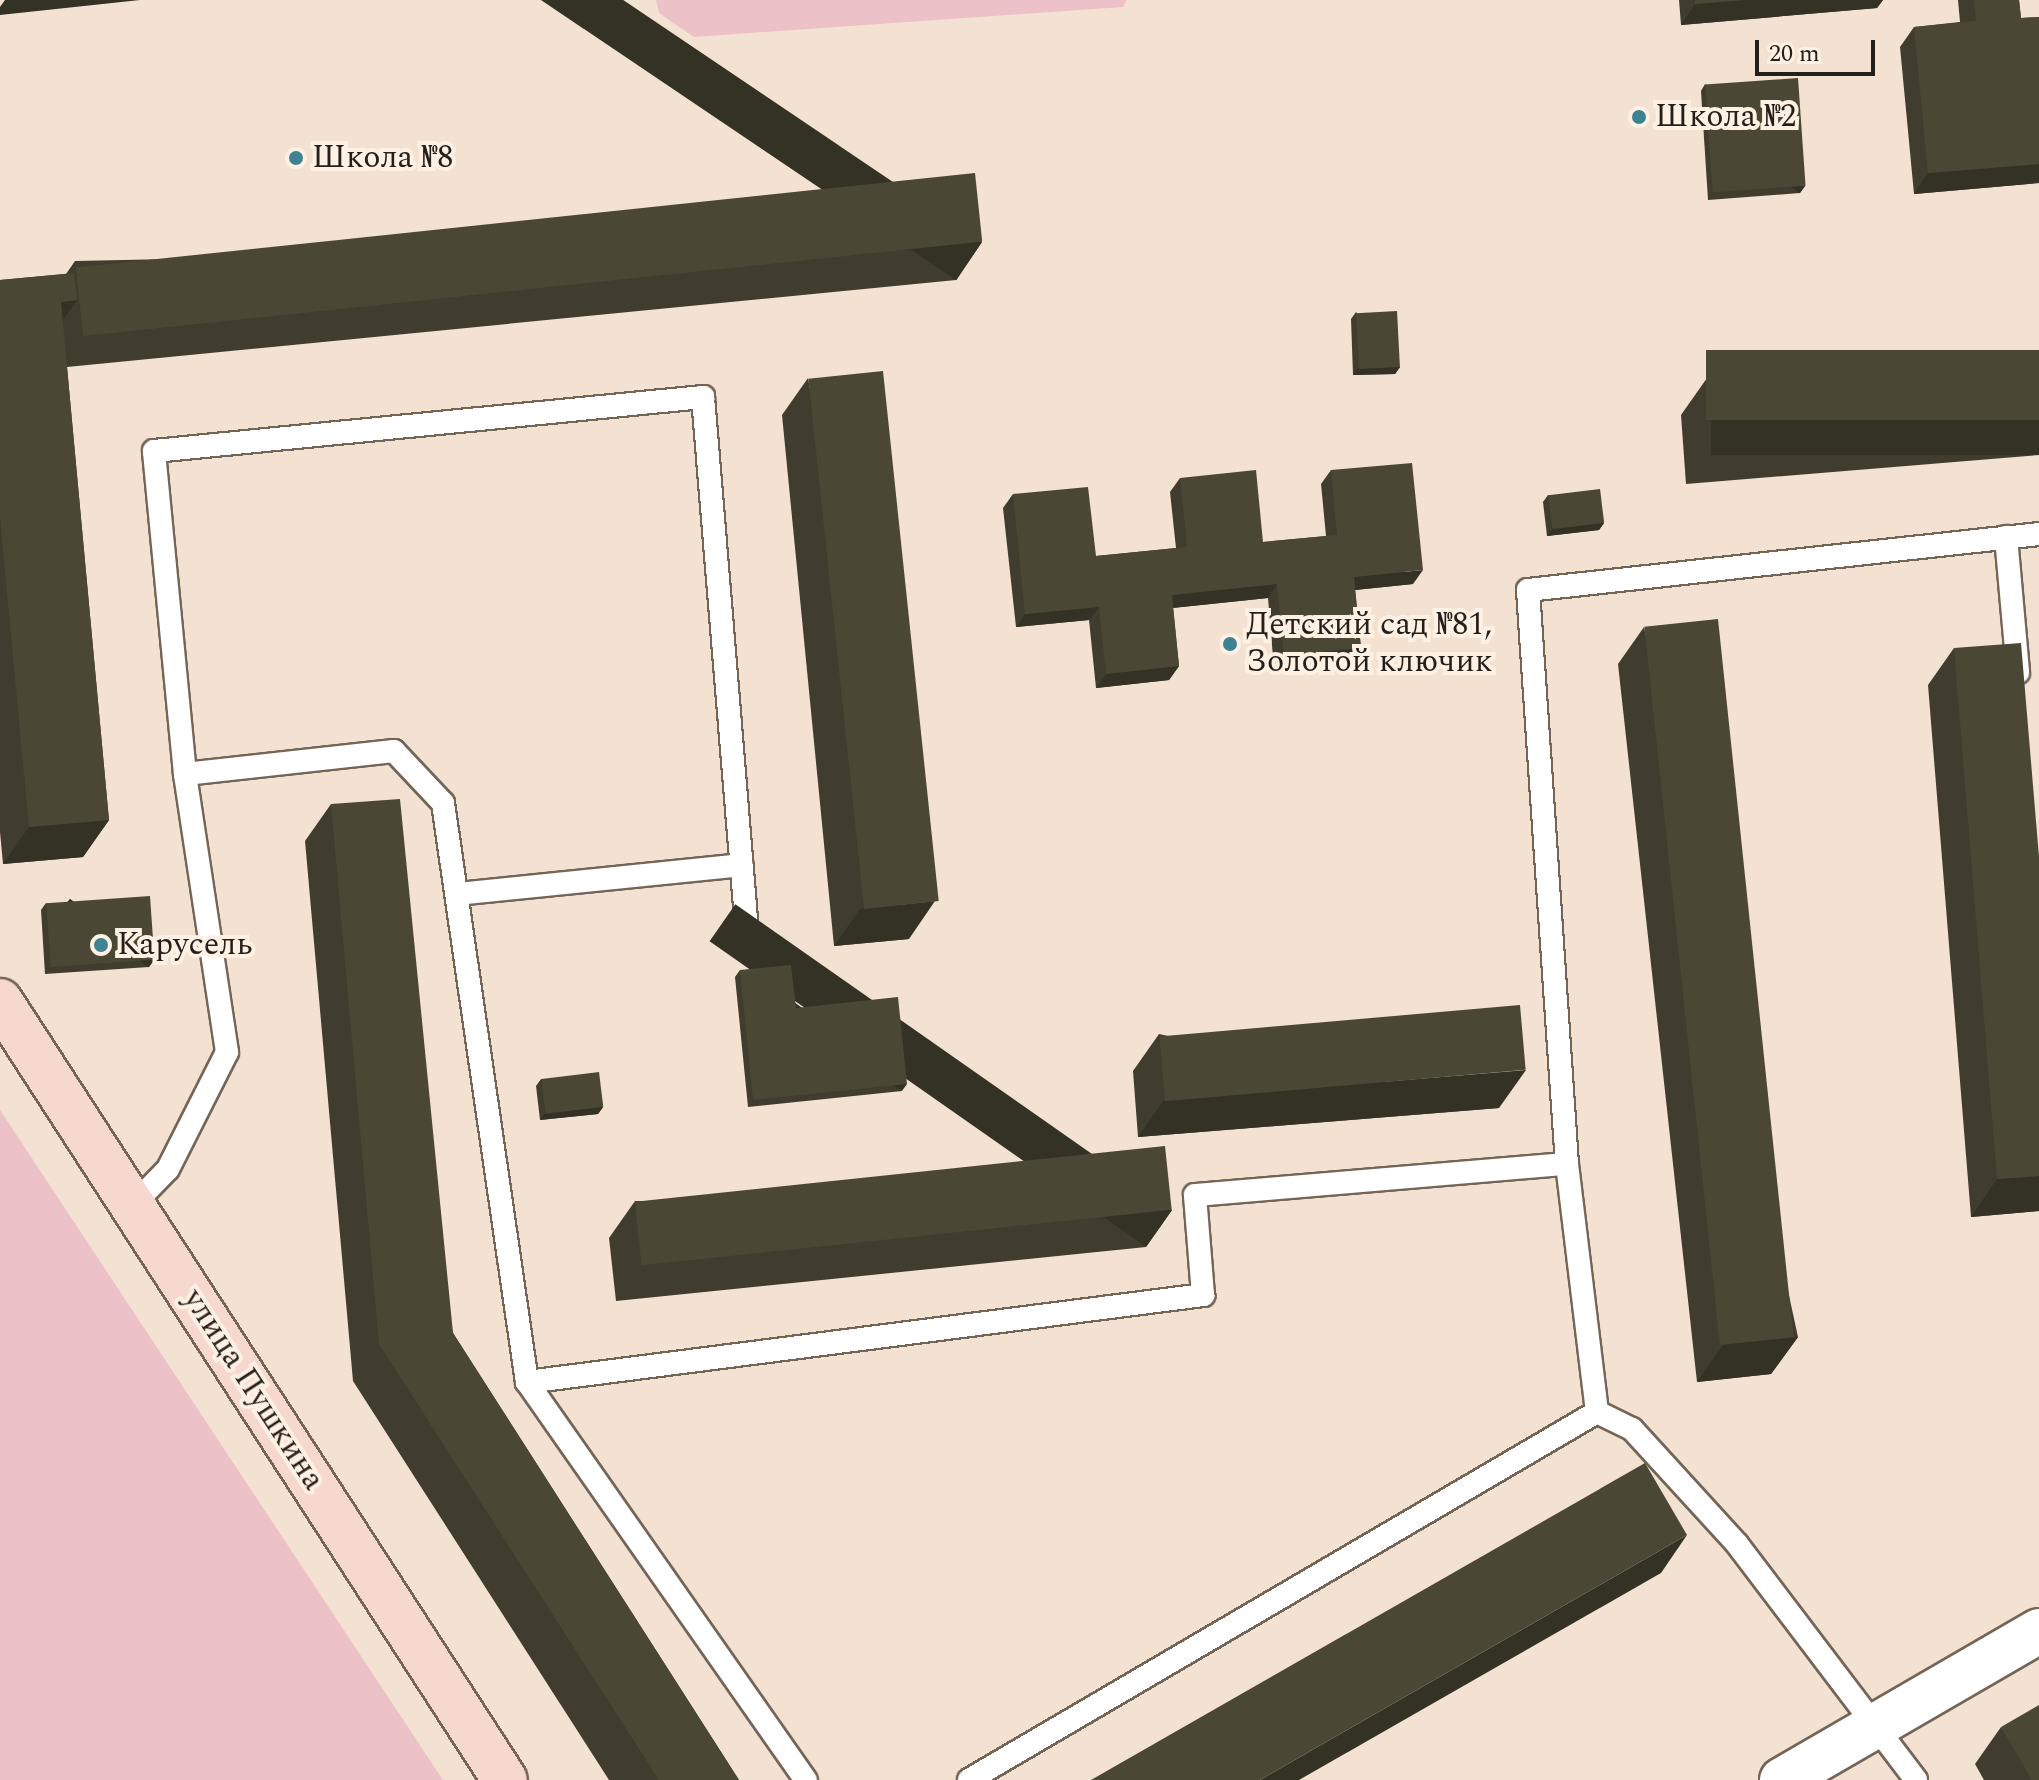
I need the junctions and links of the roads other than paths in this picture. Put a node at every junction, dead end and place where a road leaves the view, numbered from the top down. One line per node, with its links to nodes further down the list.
1 (2039, 534): 2 (lane)
2 (2006, 537): 3 (lane); 9 (lane)
3 (2020, 693)
4 (185, 774): 5 (lane); 6 (lane); 10 (lane)
5 (742, 865): 6 (lane); 7 (lane)
6 (457, 894): 11 (lane)
7 (746, 919)
8 (0, 1001): 10 (street, улица Пушкина)
9 (1567, 1164): 11 (lane); 12 (lane)
10 (133, 1205): 15 (street, улица Пушкина)
11 (527, 1382): 16 (lane)
12 (1597, 1412): 14 (lane); 17 (lane)
13 (2039, 1631): 14 (street)
14 (1879, 1723): 18 (street); 19 (lane)
15 (505, 1780)
16 (806, 1780)
17 (969, 1780)
18 (1782, 1780)
19 (1916, 1780)

